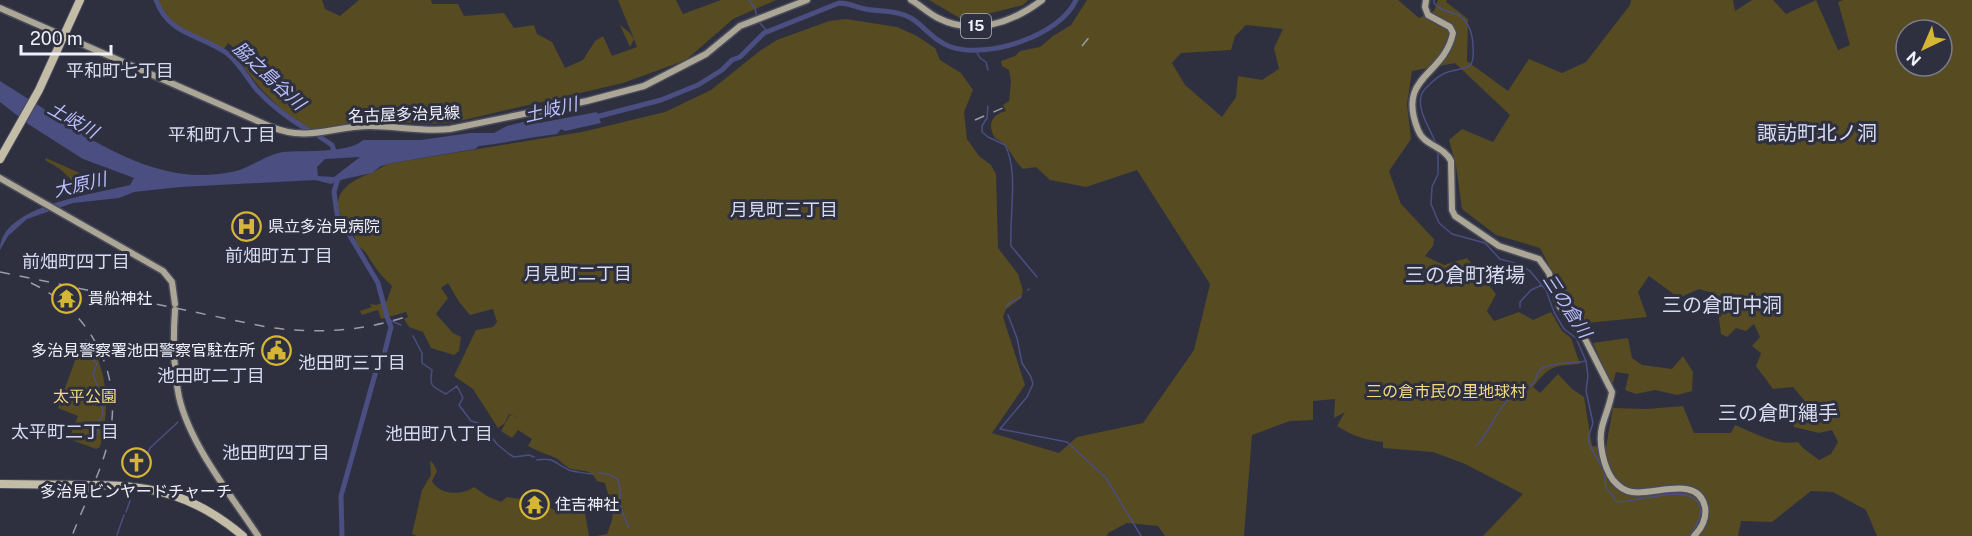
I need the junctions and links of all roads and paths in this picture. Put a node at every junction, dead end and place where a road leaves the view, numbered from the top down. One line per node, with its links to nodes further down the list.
1 (80, 0): 7 (highway)
2 (807, 0): 7 (main road, 名古屋多治見線)
3 (911, 0): 4 (main road, 15)
4 (1042, 0)
5 (1426, 0): 15 (main road)
6 (0, 8): 7 (main road, 名古屋多治見線)
7 (64, 37): 8 (highway)
8 (0, 159)
9 (0, 178): 14 (main road)
10 (0, 487): 11 (highway)
11 (91, 487): 12 (highway); 13 (highway)
12 (235, 536)
13 (243, 536)
14 (258, 536)
15 (1694, 536)

